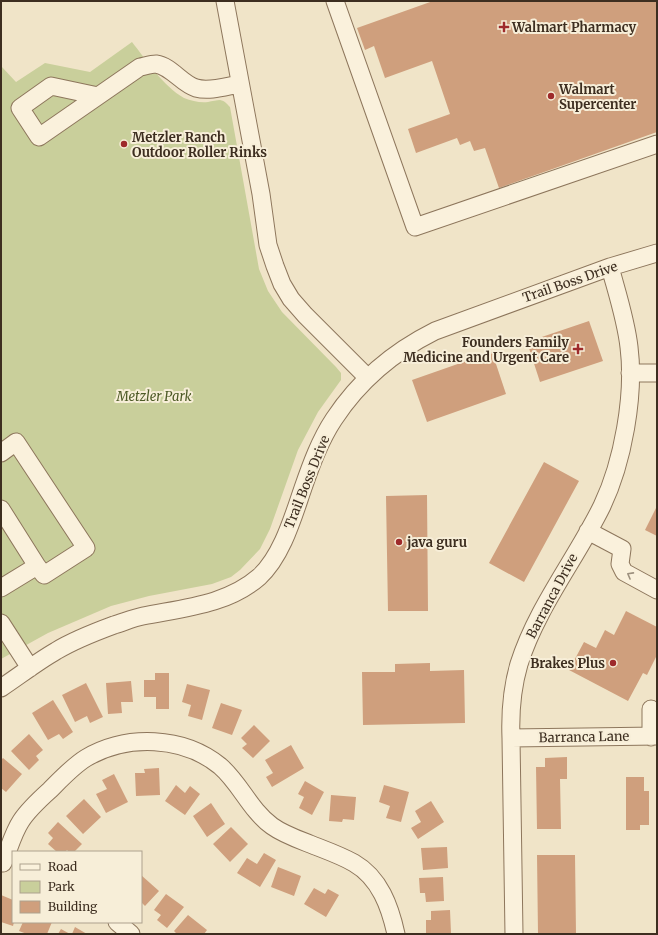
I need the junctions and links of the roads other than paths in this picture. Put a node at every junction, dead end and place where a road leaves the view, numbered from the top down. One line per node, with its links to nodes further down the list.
1 (225, 1): 3 (street)
2 (335, 1): 5 (street)
3 (240, 84): 4 (street); 10 (street)
4 (98, 96)
5 (657, 144)
6 (657, 253): 7 (street, Trail Boss Drive)
7 (610, 267): 8 (street, Barranca Drive); 10 (street, Trail Boss Drive)
8 (630, 373): 9 (street); 13 (street, Barranca Drive)
9 (657, 373)
10 (368, 378): 18 (street, Trail Boss Drive)
11 (1, 453): 14 (street)
12 (1, 509): 14 (street)
13 (588, 530): 16 (street, one-way to 13); 22 (street, Barranca Drive)
14 (37, 566): 15 (street)
15 (1, 588)
16 (657, 590)
17 (1, 623): 18 (street)
18 (30, 668): 19 (street, Trail Boss Drive)
19 (1, 688)
20 (651, 709): 21 (street)
21 (654, 736): 22 (street, Barranca Lane)
22 (510, 738): 27 (street, Barranca Drive)
23 (6, 864): 26 (street)
24 (118, 923): 25 (street)
25 (131, 934)
26 (396, 934)
27 (514, 934)

